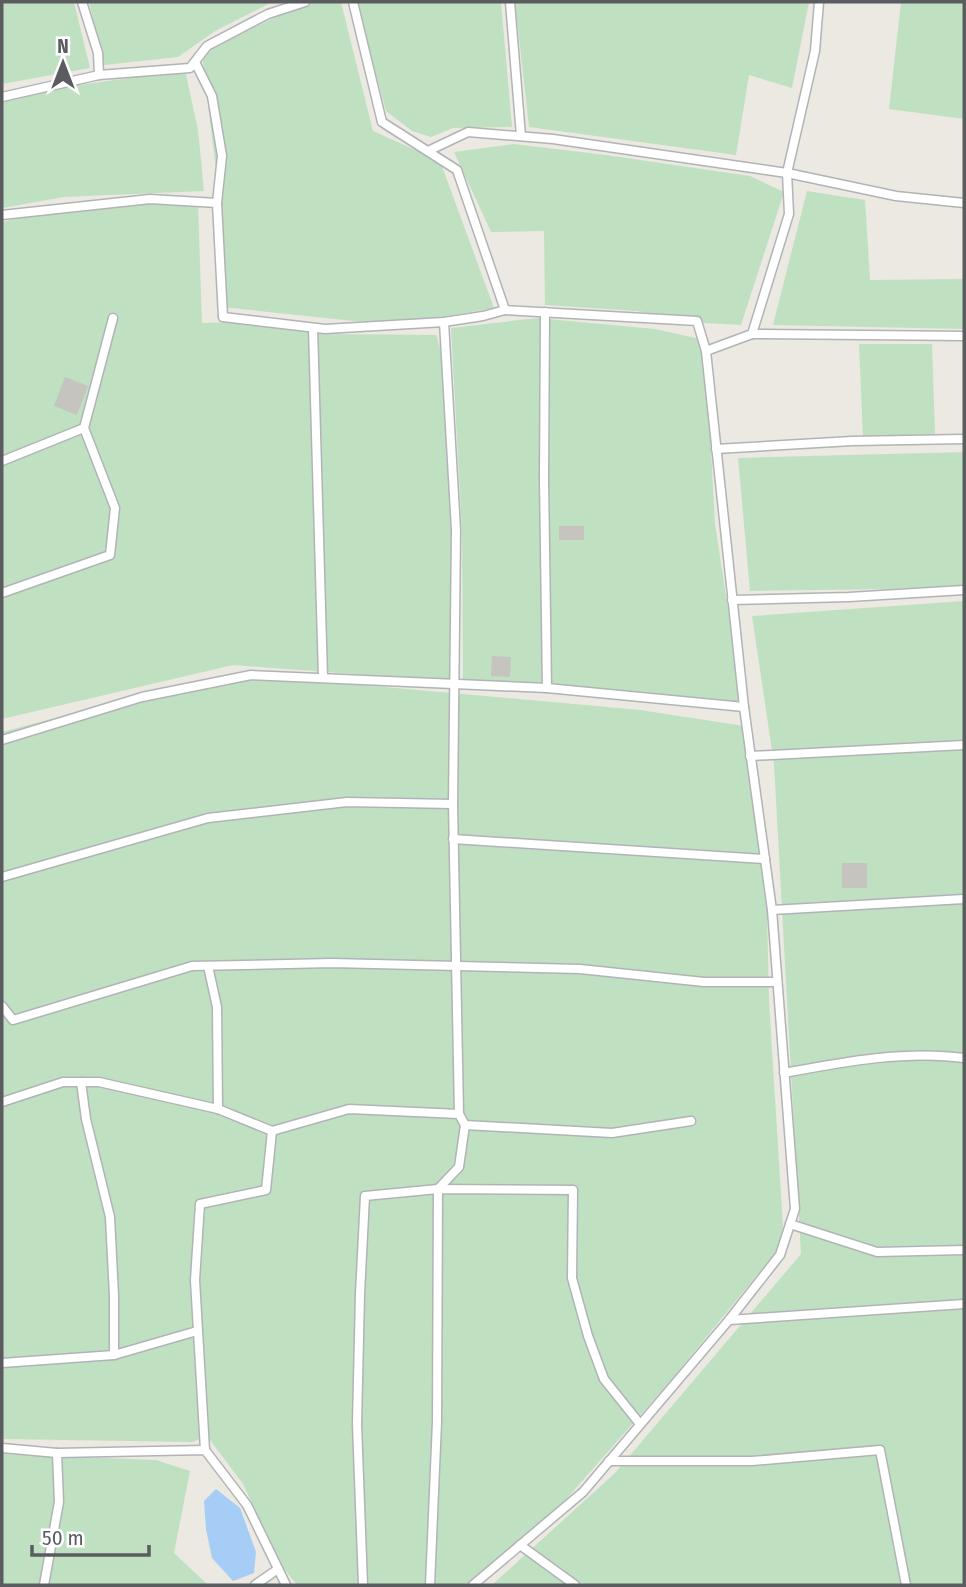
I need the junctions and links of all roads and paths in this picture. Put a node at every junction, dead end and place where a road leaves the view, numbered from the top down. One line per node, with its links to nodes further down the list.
1 (82, 2): 7 (lane)
2 (305, 2): 6 (lane)
3 (353, 2): 10 (lane)
4 (510, 2): 9 (lane)
5 (819, 2): 11 (lane)
6 (195, 62): 7 (lane); 12 (lane)
7 (99, 75): 8 (lane)
8 (2, 97)
9 (522, 136): 10 (lane); 11 (lane)
10 (428, 151): 15 (lane)
11 (787, 173): 13 (lane); 20 (lane)
12 (217, 203): 14 (lane); 19 (lane)
13 (964, 203)
14 (2, 215)
15 (505, 310): 16 (lane); 18 (lane)
16 (545, 312): 22 (lane); 32 (lane)
17 (113, 318): 23 (lane)
18 (444, 322): 19 (lane); 31 (lane)
19 (313, 328): 30 (lane)
20 (752, 334): 21 (lane); 22 (lane)
21 (964, 336)
22 (706, 351): 25 (lane)
23 (84, 428): 26 (lane); 28 (lane)
24 (964, 439): 25 (lane)
25 (716, 449): 29 (lane)
26 (2, 461)
27 (964, 590): 29 (lane)
28 (2, 593)
29 (732, 600): 33 (lane)
30 (323, 678): 31 (lane); 34 (lane)
31 (455, 683): 32 (lane); 37 (lane)
32 (547, 688): 33 (lane)
33 (744, 707): 36 (lane)
34 (2, 740)
35 (964, 745): 36 (lane)
36 (750, 756): 39 (lane)
37 (453, 804): 38 (lane); 40 (lane)
38 (453, 839): 39 (lane); 44 (lane)
39 (765, 859): 42 (lane)
40 (2, 877)
41 (964, 899): 42 (lane)
42 (772, 910): 45 (lane)
43 (208, 966): 44 (lane); 46 (lane); 51 (lane)
44 (456, 966): 45 (lane); 52 (lane)
45 (777, 982): 48 (lane)
46 (2, 1006)
47 (964, 1058): 48 (lane)
48 (784, 1073): 57 (lane)
49 (81, 1082): 50 (lane); 51 (lane); 62 (lane)
50 (2, 1102)
51 (218, 1109): 55 (lane)
52 (459, 1114): 54 (lane); 55 (lane)
53 (691, 1121): 54 (lane)
54 (465, 1125): 56 (lane)
55 (272, 1130): 61 (lane)
56 (438, 1189): 64 (lane); 74 (lane); 75 (lane)
57 (790, 1224): 58 (lane); 60 (lane)
58 (964, 1250)
59 (964, 1304): 60 (lane)
60 (729, 1320): 64 (lane)
61 (197, 1331): 62 (lane); 66 (lane)
62 (114, 1355): 63 (lane)
63 (2, 1363)
64 (640, 1424): 68 (lane)
65 (2, 1448): 67 (lane)
66 (205, 1450): 67 (lane); 70 (lane)
67 (57, 1453): 71 (lane)
68 (609, 1461): 69 (lane); 78 (lane)
69 (520, 1545): 76 (lane); 77 (lane)
70 (278, 1569): 72 (lane); 73 (lane)
71 (44, 1585)
72 (255, 1585)
73 (286, 1585)
74 (363, 1585)
75 (430, 1585)
76 (473, 1585)
77 (575, 1585)
78 (906, 1585)

